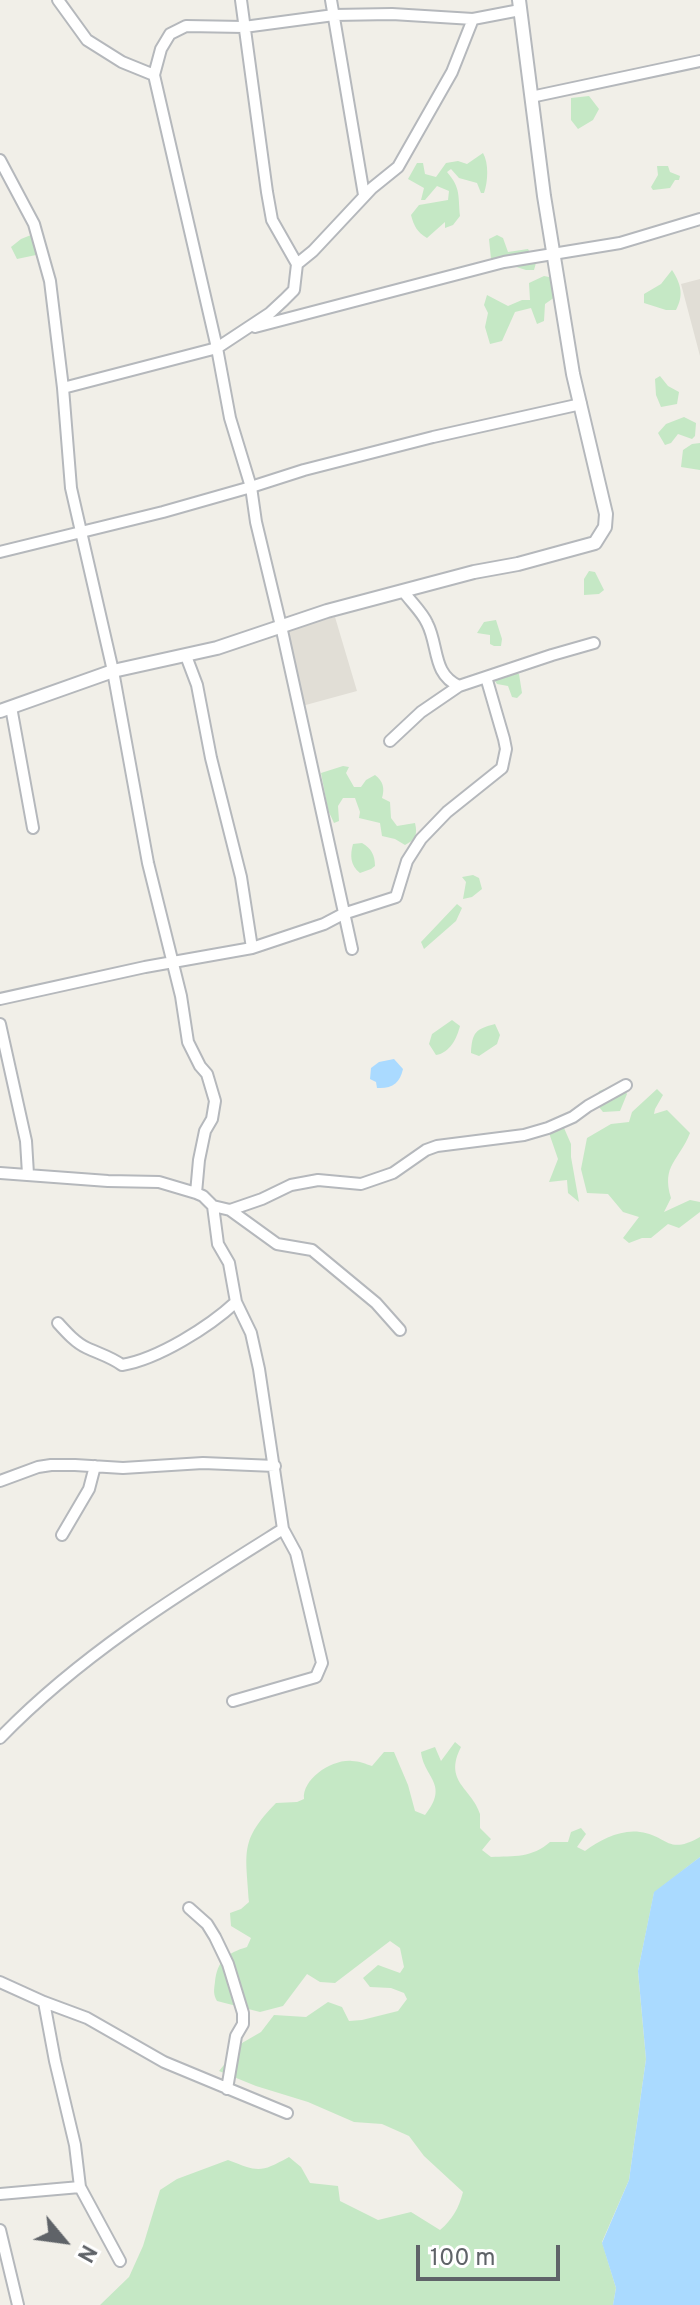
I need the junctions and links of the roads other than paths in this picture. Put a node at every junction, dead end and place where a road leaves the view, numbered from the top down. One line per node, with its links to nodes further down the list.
1 (58, 0): 9 (street)
2 (241, 0): 7 (street)
3 (331, 0): 5 (street)
4 (520, 5): 6 (street); 10 (street)
5 (334, 15): 6 (street); 7 (street); 12 (street)
6 (473, 19): 12 (street)
7 (244, 27): 9 (street); 15 (street)
8 (700, 61): 10 (street)
9 (154, 75): 17 (street)
10 (531, 97): 14 (street)
11 (0, 160): 18 (street)
12 (364, 195): 15 (street)
13 (700, 219): 14 (street)
14 (555, 255): 16 (street); 19 (street)
15 (297, 264): 16 (street)
16 (250, 328): 17 (street)
17 (217, 348): 18 (street); 20 (street)
18 (63, 388): 21 (street)
19 (581, 404): 20 (street); 23 (street)
20 (251, 487): 21 (street); 24 (street)
21 (81, 533): 22 (street); 27 (street)
22 (0, 552)
23 (403, 591): 24 (street); 29 (street)
24 (281, 626): 26 (street); 33 (street)
25 (594, 643): 28 (street)
26 (186, 656): 27 (street); 34 (street)
27 (113, 671): 30 (street); 36 (street)
28 (486, 677): 29 (street); 33 (street)
29 (459, 686): 31 (street)
30 (6, 709): 32 (street)
31 (390, 741)
32 (33, 828)
33 (343, 914): 34 (street); 35 (street)
34 (252, 948): 36 (street)
35 (352, 949)
36 (171, 963): 37 (street); 42 (street)
37 (0, 999)
38 (0, 1024): 41 (street)
39 (626, 1085): 44 (street)
40 (0, 1173): 41 (street)
41 (28, 1174): 42 (street)
42 (196, 1193): 43 (street)
43 (213, 1206): 44 (street); 45 (street)
44 (230, 1210): 47 (street)
45 (236, 1302): 46 (street); 49 (street)
46 (58, 1323)
47 (400, 1330)
48 (95, 1466): 49 (street); 50 (street); 52 (street)
49 (275, 1466): 51 (street)
50 (0, 1481)
51 (283, 1529): 53 (street); 54 (street)
52 (62, 1535)
53 (233, 1701)
54 (0, 1738)
55 (189, 1908): 58 (street)
56 (0, 1982): 57 (street)
57 (44, 2002): 58 (street); 60 (street)
58 (227, 2089): 59 (street)
59 (287, 2113)
60 (80, 2187): 61 (street); 63 (street)
61 (0, 2194)
62 (0, 2230): 64 (street)
63 (120, 2261)
64 (18, 2305)

